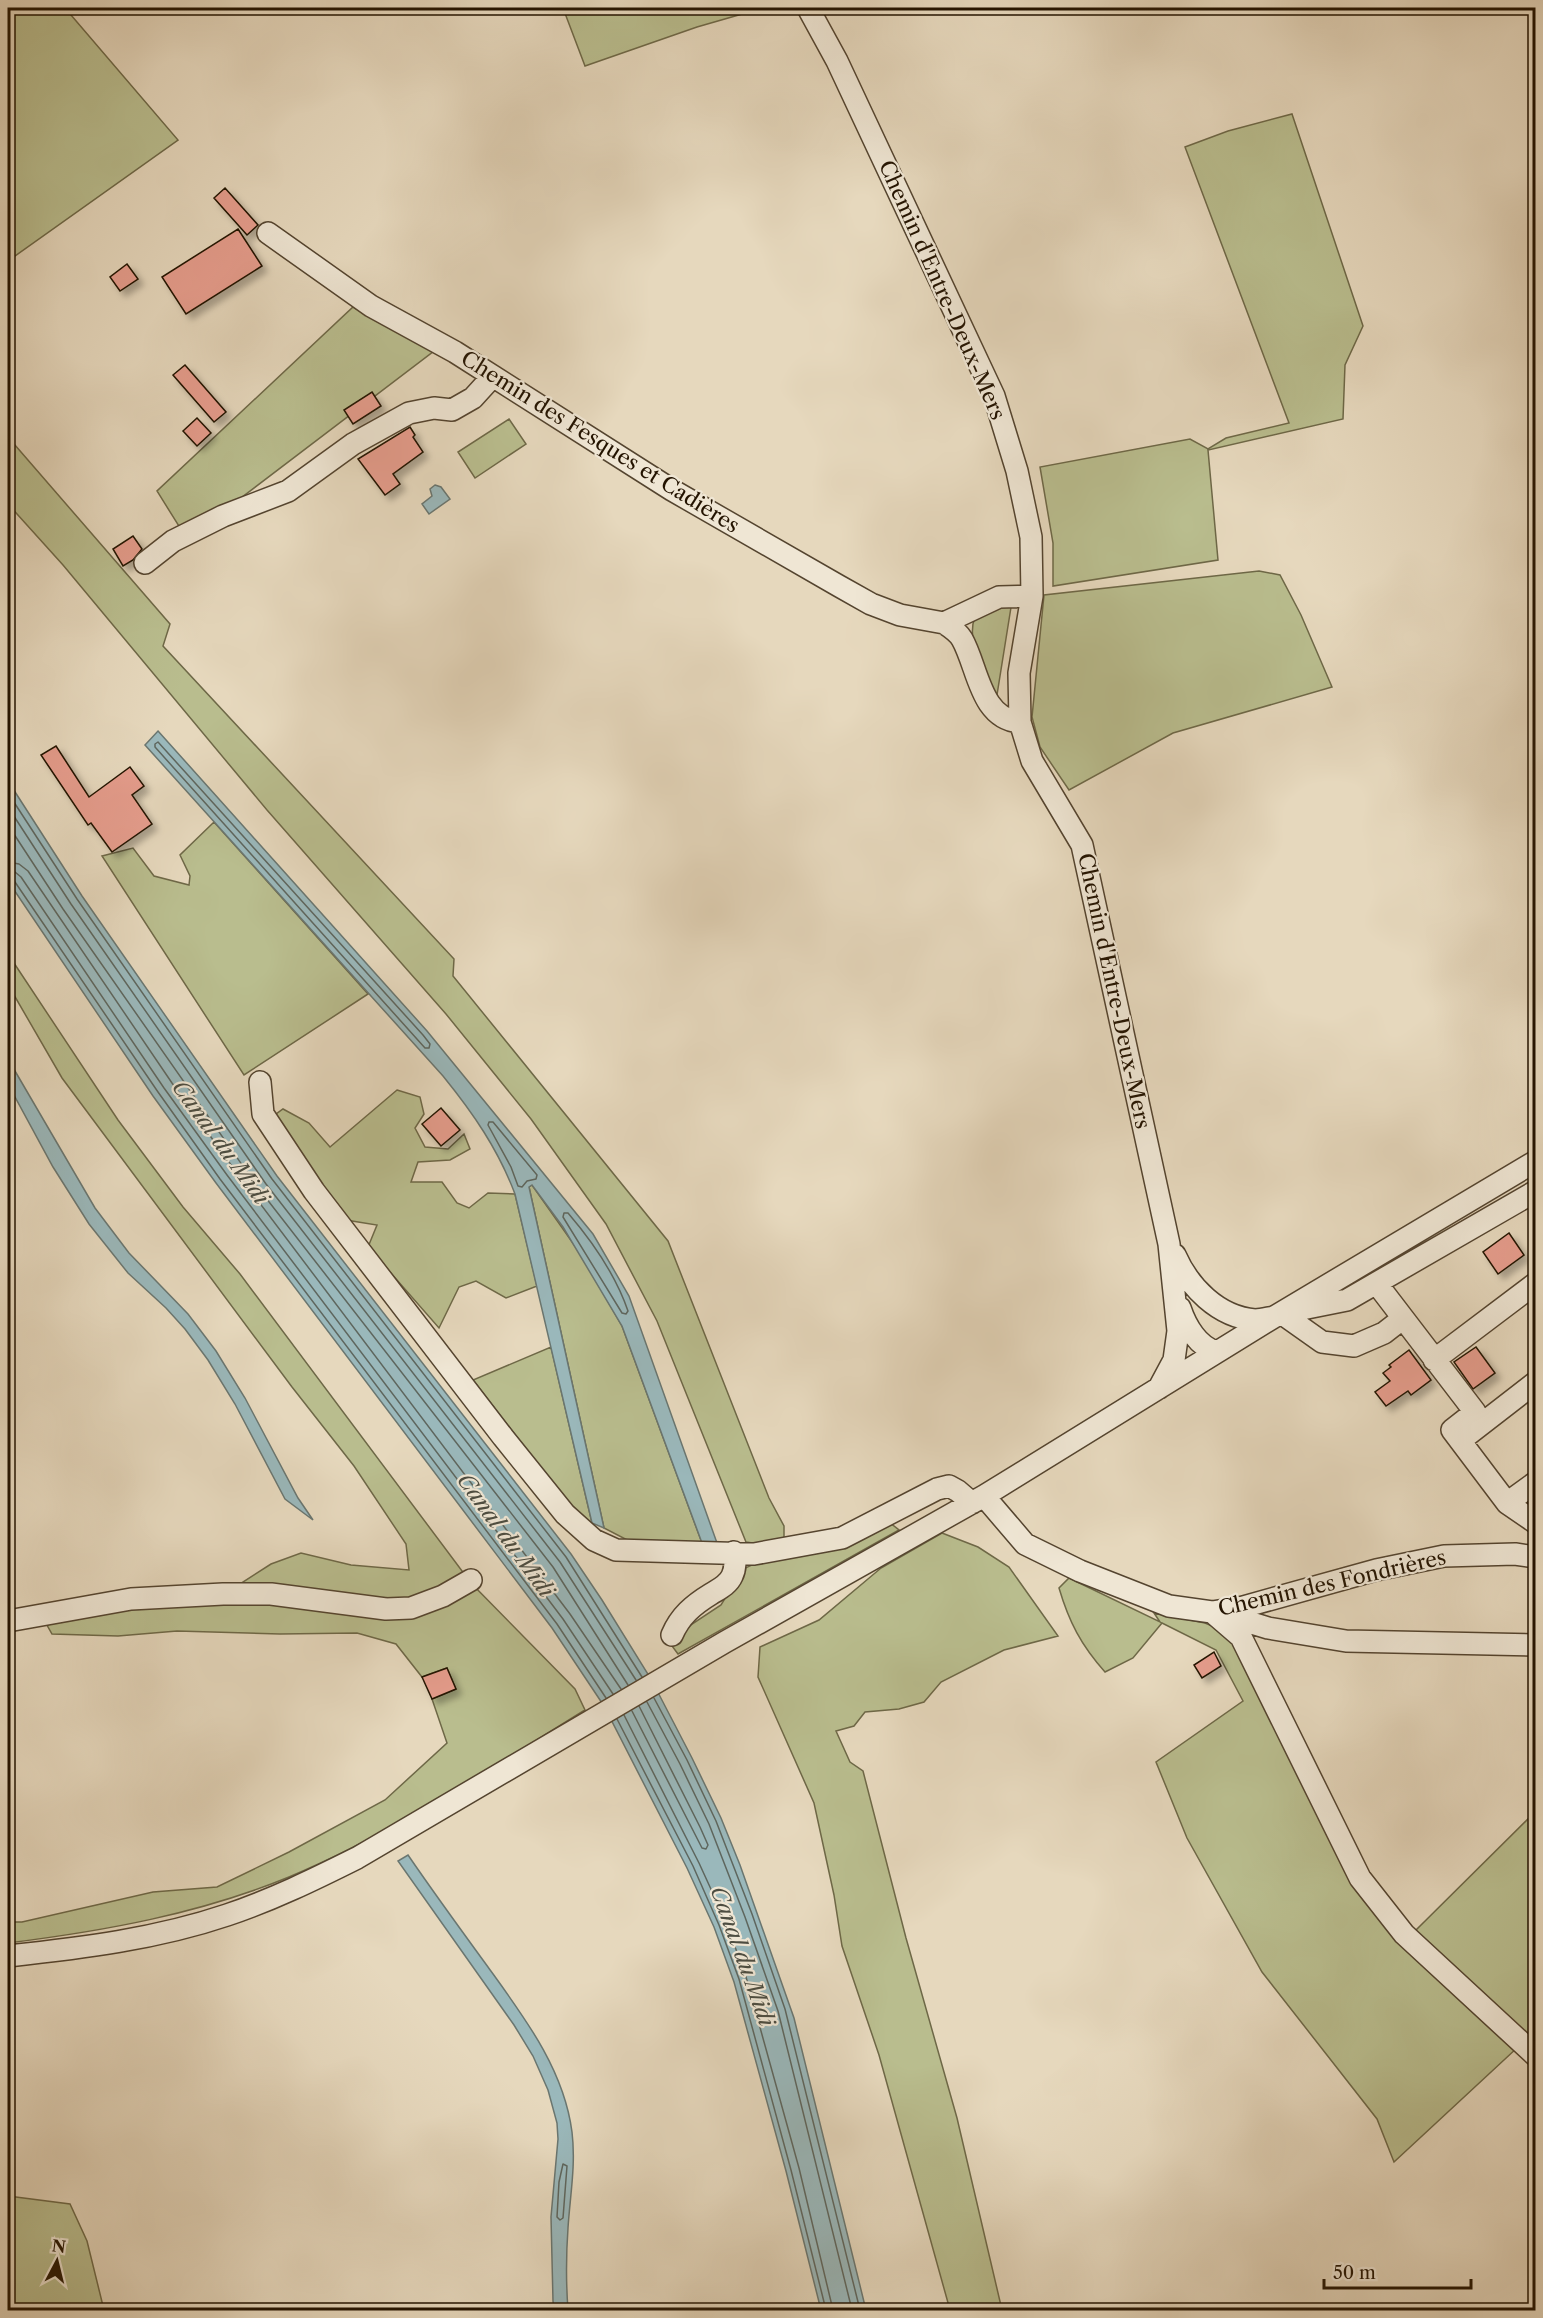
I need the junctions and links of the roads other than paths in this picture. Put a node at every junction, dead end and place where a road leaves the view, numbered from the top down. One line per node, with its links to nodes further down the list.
1 (808, 8): 5 (street, Chemin d'Entre-Deux-Mers)
2 (268, 233): 3 (street, Chemin des Fesques et Cadières)
3 (493, 376): 4 (street); 6 (street, Chemin des Fesques et Cadières)
4 (145, 563)
5 (1032, 596): 6 (street); 7 (street, Chemin d'Entre-Deux-Mers)
6 (944, 623): 7 (street)
7 (1020, 722): 11 (street, Chemin d'Entre-Deux-Mers)
8 (260, 1082): 27 (street)
9 (1536, 1161): 16 (street)
10 (1536, 1191): 13 (street)
11 (1169, 1244): 14 (street, Chemin d'Entre-Deux-Mers); 15 (street, Chemin d'Entre-Deux-Mers)
12 (1536, 1283): 19 (street)
13 (1377, 1284): 16 (street); 17 (street)
14 (1175, 1294): 18 (street, Chemin d'Entre-Deux-Mers); 21 (street, Chemin d'Entre-Deux-Mers)
15 (1207, 1298): 16 (street, Chemin d'Entre-Deux-Mers); 18 (street, Chemin d'Entre-Deux-Mers)
16 (1278, 1315): 17 (street); 18 (street)
17 (1402, 1320): 19 (street)
18 (1220, 1351): 21 (street)
19 (1434, 1360): 22 (street)
20 (1536, 1382): 22 (street)
21 (1159, 1388): 24 (street)
22 (1461, 1440): 25 (street)
23 (1536, 1482): 25 (street)
24 (978, 1500): 27 (street, Chemin des Fondrières); 30 (street, Chemin des Fondrières); 34 (street)
25 (1507, 1503): 26 (street)
26 (1536, 1523)
27 (734, 1552): 32 (street)
28 (1536, 1557): 30 (street, Chemin des Fondrières)
29 (471, 1580): 31 (street)
30 (1212, 1612): 33 (street); 35 (street)
31 (8, 1622)
32 (672, 1635)
33 (1536, 1645)
34 (8, 1956)
35 (1536, 2056)

